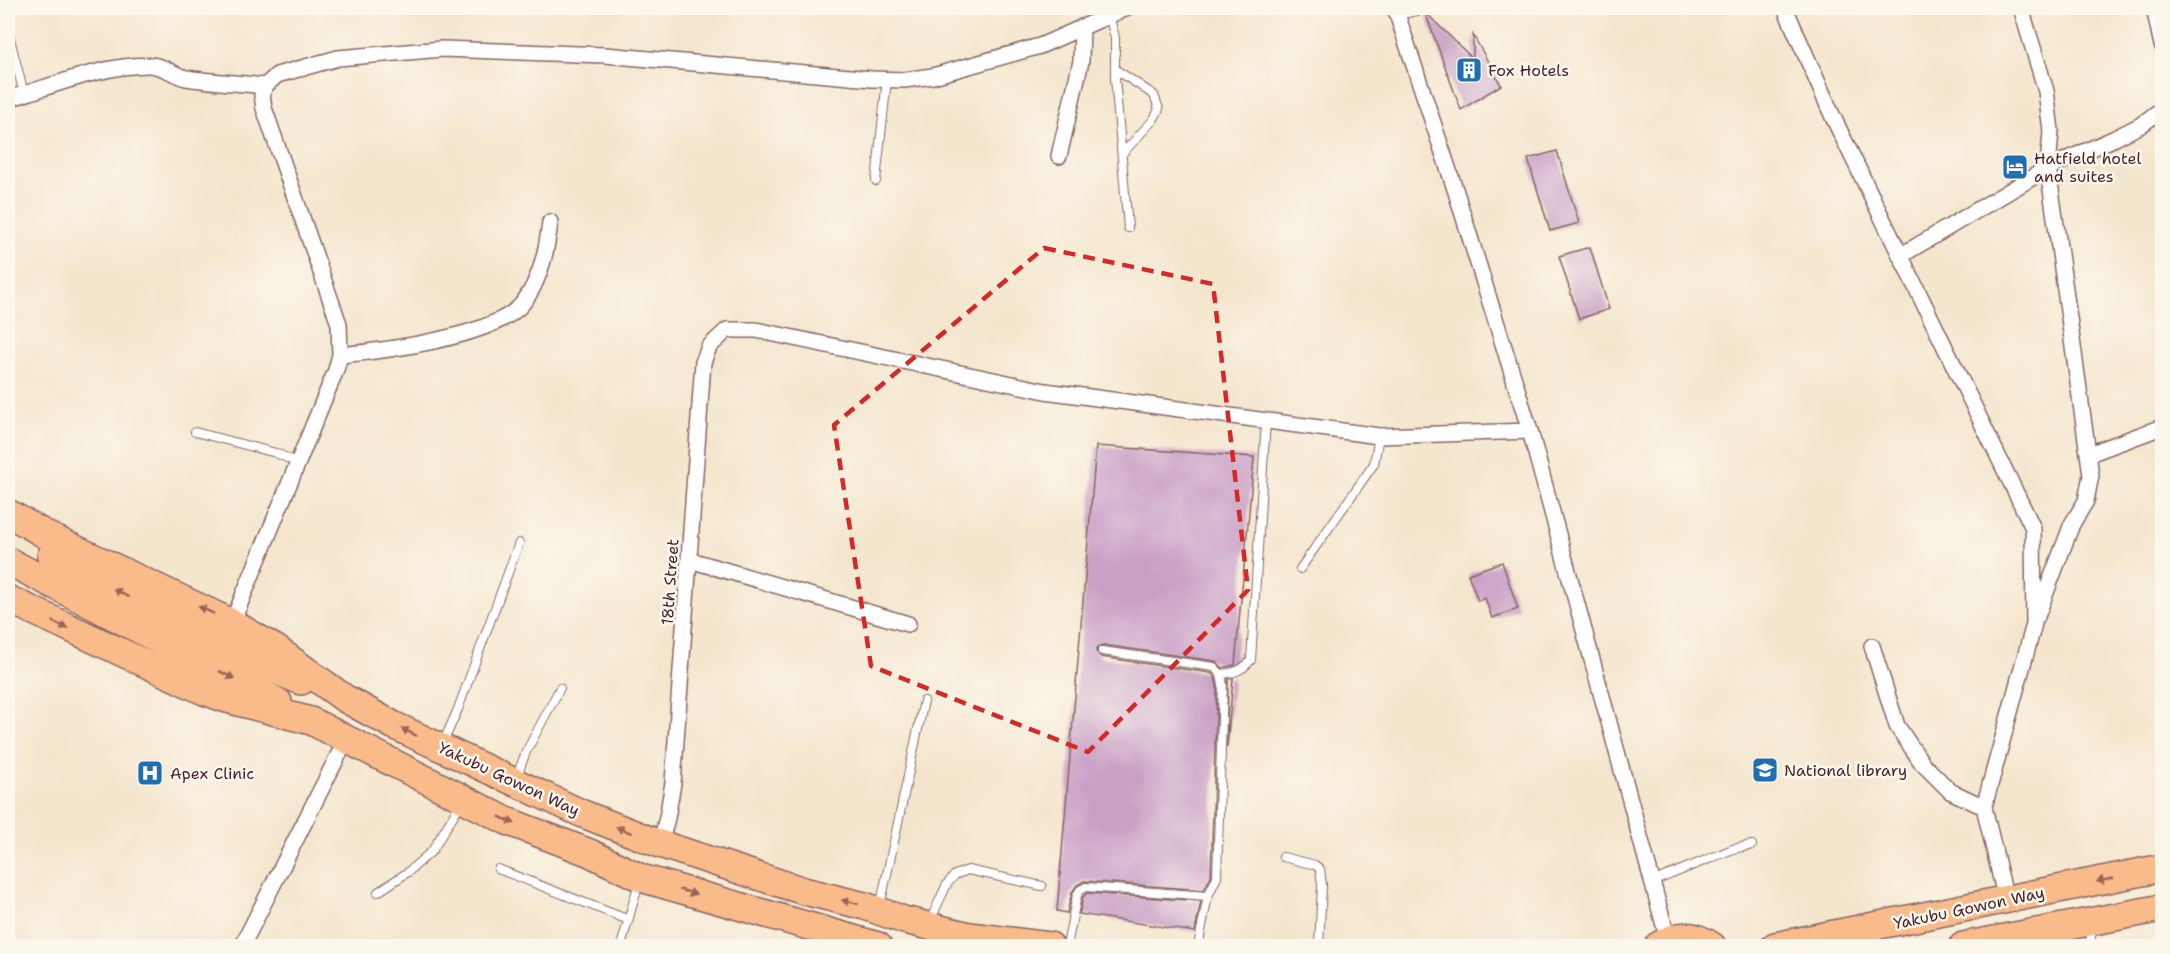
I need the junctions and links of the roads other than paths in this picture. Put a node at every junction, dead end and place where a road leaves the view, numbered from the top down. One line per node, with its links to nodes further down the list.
1 (1126, 8): 7 (street)
2 (1431, 8): 6 (lane)
3 (1785, 8): 23 (street)
4 (2021, 8): 19 (street)
5 (2154, 8): 10 (street)
6 (1396, 11): 27 (street)
7 (1101, 14): 8 (street); 11 (lane)
8 (1082, 27): 12 (street); 18 (street)
9 (8, 31): 14 (lane)
10 (2163, 45)
11 (1115, 69): 17 (lane); 17 (lane)
12 (887, 79): 13 (street); 20 (lane)
13 (265, 86): 14 (street); 24 (street)
14 (24, 94): 15 (street)
15 (8, 99)
16 (2163, 109): 19 (street)
17 (1122, 154): 22 (lane)
18 (1059, 156)
19 (2048, 168): 23 (street); 30 (street)
20 (876, 180)
21 (550, 222): 24 (street)
22 (1128, 228)
23 (1900, 256): 43 (street)
24 (340, 355): 31 (street)
25 (1266, 420): 29 (street); 36 (street, 18th Street); 46 (lane)
26 (2163, 427): 30 (street)
27 (1530, 431): 29 (street); 62 (street)
28 (195, 432): 31 (lane)
29 (1379, 436): 38 (lane)
30 (2089, 454): 43 (street)
31 (298, 463): 41 (street)
32 (8, 493): 39 (highway)
33 (8, 513): 39 (highway, Yakubu Gowon Way)
34 (8, 533): 48 (highway, one-way to 34)
35 (519, 543): 52 (lane)
36 (690, 560): 42 (street); 56 (street, 18th Street)
37 (8, 561): 50 (highway, one-way to 50)
38 (1300, 569)
39 (151, 584): 41 (highway, Yakubu Gowon Way, one-way to 39)
40 (8, 599): 50 (highway, one-way to 50)
41 (232, 623): 48 (highway, Yakubu Gowon Way)
42 (908, 624)
43 (2034, 624): 55 (street)
44 (1872, 646): 55 (street)
45 (1102, 651): 46 (lane)
46 (1221, 674): 65 (lane)
47 (560, 688): 53 (lane)
48 (344, 698): 52 (highway, Yakubu Gowon Way, one-way to 48)
49 (924, 701): 68 (lane)
50 (311, 721): 51 (highway)
51 (346, 740): 54 (highway); 73 (street)
52 (441, 748): 53 (highway, Yakubu Gowon Way)
53 (514, 782): 56 (highway, Yakubu Gowon Way, one-way to 53)
54 (463, 799): 61 (highway, one-way to 61); 64 (lane)
55 (1984, 807): 66 (street)
56 (660, 844): 68 (highway, Yakubu Gowon Way, one-way to 56)
57 (1752, 845): 62 (lane)
58 (1283, 856): 79 (lane)
59 (2163, 868): 66 (highway, Yakubu Gowon Way, one-way to 66)
60 (498, 869): 69 (lane)
61 (640, 878): 69 (lane); 75 (highway, one-way to 75)
62 (1652, 882): 72 (street)
63 (1042, 886): 70 (lane)
64 (378, 892)
65 (1208, 896): 77 (lane); 78 (lane)
66 (2006, 900): 81 (highway, Yakubu Gowon Way)
67 (2163, 908): 71 (highway)
68 (879, 911): 70 (highway, Yakubu Gowon Way)
69 (628, 920): 74 (lane)
70 (927, 926): 76 (highway, Yakubu Gowon Way)
71 (2092, 934): 82 (highway)
72 (1663, 943): 80 (highway)
73 (242, 946)
74 (623, 946)
75 (878, 946)
76 (1050, 946)
77 (1067, 946)
78 (1198, 946)
79 (1319, 946)
80 (1712, 946)
81 (1775, 946)
82 (1962, 946)

